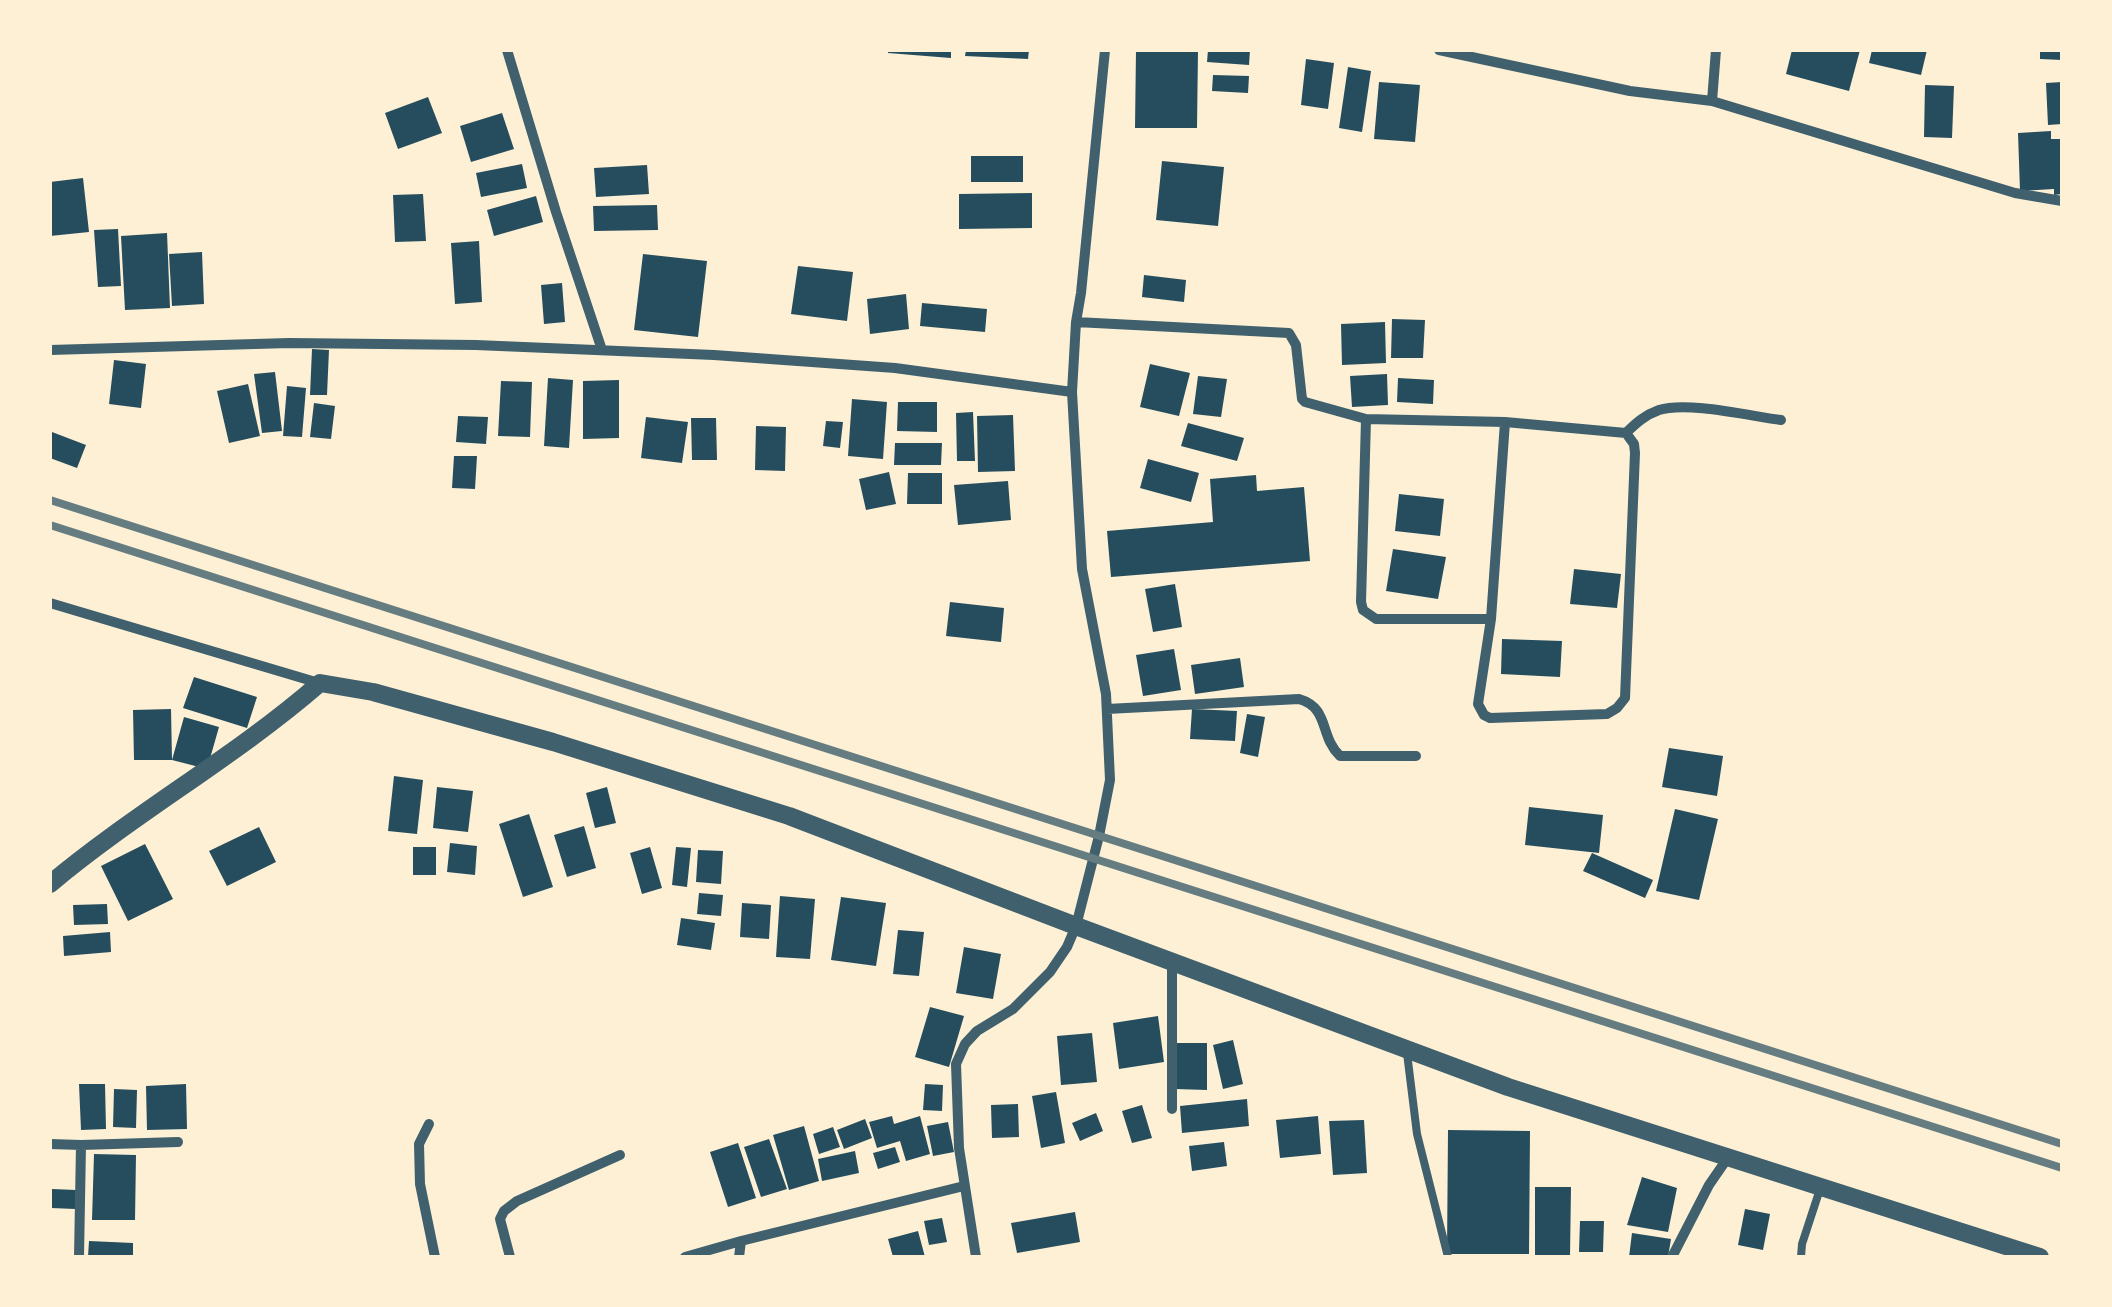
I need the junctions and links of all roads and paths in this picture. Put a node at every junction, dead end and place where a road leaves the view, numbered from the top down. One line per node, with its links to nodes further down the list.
1 (508, 50): 9 (street)
2 (1105, 50): 7 (street)
3 (1438, 50): 5 (street)
4 (1716, 50): 5 (street)
5 (1712, 101): 6 (street)
6 (2062, 201)
7 (1076, 322): 10 (street); 11 (street)
8 (50, 350): 9 (street)
9 (602, 350): 10 (street)
10 (1072, 392): 18 (street)
11 (1366, 419): 13 (street); 16 (street)
12 (1781, 420): 14 (street)
13 (1505, 422): 14 (street); 16 (street)
14 (1626, 433): 16 (street)
15 (50, 603): 17 (street)
16 (1490, 619)
17 (320, 683): 20 (street); 21 (street)
18 (1107, 710): 19 (street); 21 (street)
19 (1416, 756)
20 (50, 884)
21 (1076, 926): 22 (street); 31 (street)
22 (1172, 962): 23 (street); 24 (street)
23 (1407, 1048): 30 (street); 40 (lane)
24 (1172, 1109)
25 (429, 1124): 35 (street)
26 (178, 1142): 28 (street)
27 (50, 1144): 28 (street)
28 (82, 1146): 34 (street)
29 (620, 1155): 36 (street)
30 (1729, 1156): 32 (street); 41 (street)
31 (964, 1186): 33 (street); 39 (street)
32 (1820, 1186): 42 (lane); 43 (street)
33 (741, 1240): 37 (street); 38 (street)
34 (79, 1257)
35 (435, 1257)
36 (510, 1257)
37 (685, 1257)
38 (739, 1257)
39 (976, 1257)
40 (1448, 1257)
41 (1672, 1257)
42 (1800, 1257)
43 (2040, 1257)

